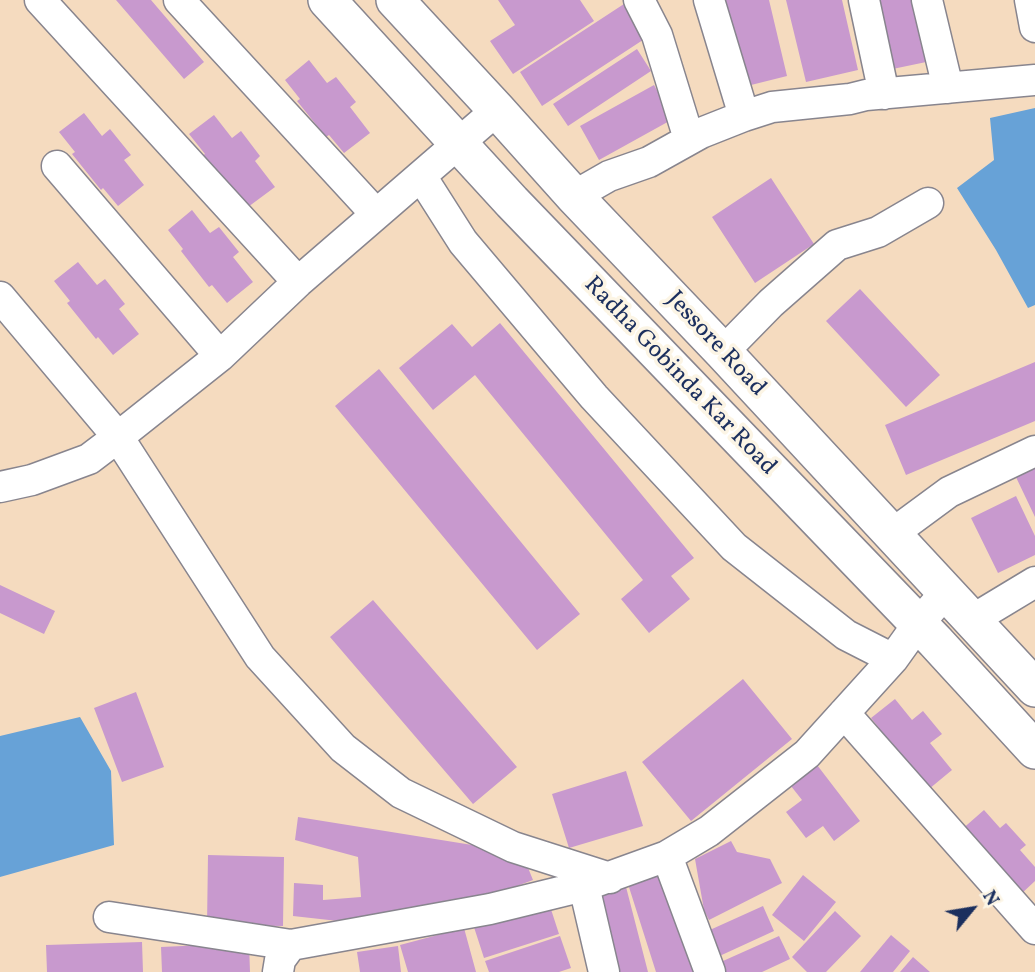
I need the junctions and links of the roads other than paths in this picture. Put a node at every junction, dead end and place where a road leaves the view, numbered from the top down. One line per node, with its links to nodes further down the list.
1 (40, 0): 23 (street)
2 (179, 0): 22 (street)
3 (327, 0): 17 (main road, Radha Gobinda Kar Road)
4 (395, 0): 14 (main road, Jessore Road)
5 (639, 0): 16 (street)
6 (709, 0): 15 (street)
7 (864, 0): 13 (street)
8 (927, 0): 12 (street)
9 (1030, 0): 10 (street)
10 (1035, 27)
11 (1035, 80): 12 (street)
12 (948, 88): 13 (street)
13 (884, 94): 15 (street)
14 (497, 110): 17 (street); 20 (main road, Jessore Road)
15 (744, 116): 16 (street)
16 (690, 139): 20 (street)
17 (458, 143): 19 (street); 34 (main road, Radha Gobinda Kar Road)
18 (57, 166): 26 (street)
19 (421, 176): 22 (street); 35 (street)
20 (574, 197): 25 (main road, Jessore Road)
21 (928, 203): 25 (street)
22 (376, 214): 23 (street)
23 (299, 282): 26 (street)
24 (0, 298): 27 (street)
25 (723, 352): 30 (main road, Jessore Road)
26 (220, 356): 27 (street)
27 (118, 437): 29 (street); 40 (street)
28 (1035, 451): 30 (street)
29 (0, 487)
30 (891, 534): 32 (main road, Jessore Road)
31 (1035, 582): 33 (street)
32 (946, 592): 33 (main road, Jessore Road); 34 (street)
33 (972, 620): 36 (main road, Jessore Road)
34 (918, 624): 35 (street); 38 (main road, Radha Gobinda Kar Road)
35 (893, 659): 37 (street)
36 (1035, 688)
37 (844, 713): 39 (street); 42 (street)
38 (1035, 750)
39 (667, 856): 40 (street); 46 (street)
40 (597, 882): 43 (street); 45 (street)
41 (109, 917): 43 (street)
42 (1035, 929)
43 (291, 945): 44 (street)
44 (278, 972)
45 (604, 972)
46 (710, 972)

